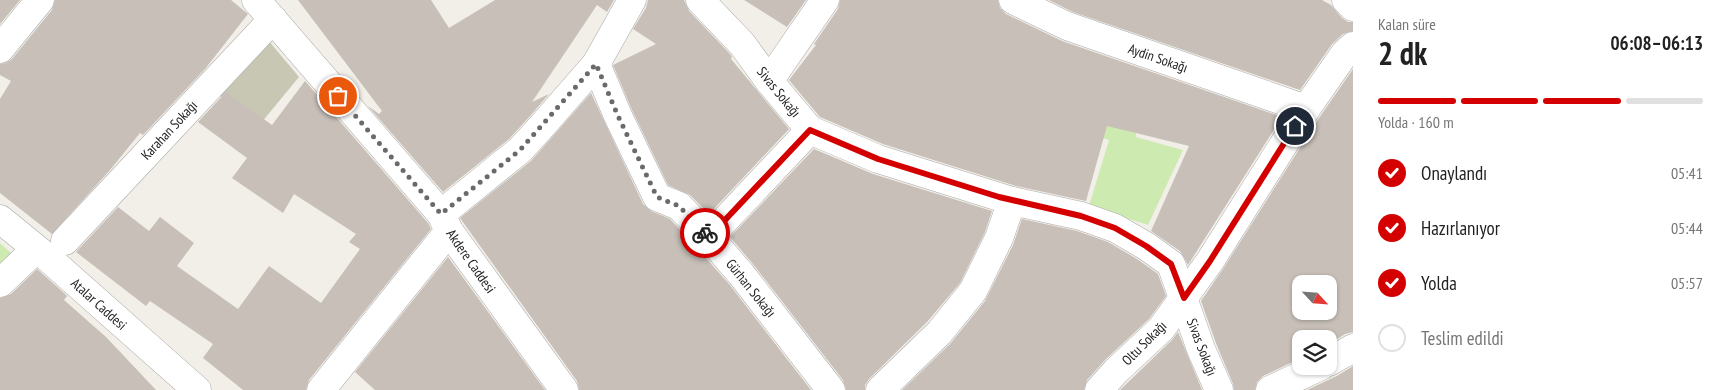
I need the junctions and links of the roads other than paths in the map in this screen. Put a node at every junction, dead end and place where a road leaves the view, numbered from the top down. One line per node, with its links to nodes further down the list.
1 (40, 0): 10 (street)
2 (632, 0): 11 (street)
3 (700, 0): 12 (street, Sivas Sokağı)
4 (825, 0): 12 (street)
5 (1013, 0): 13 (street, Aydin Sokağı)
6 (1346, 0): 7 (street)
7 (1353, 7)
8 (264, 10): 17 (street, Akdere Caddesi); 19 (street, Karahan Sokağı)
9 (1353, 46): 13 (street, Oltu Sokağı)
10 (0, 49)
11 (596, 64): 17 (street); 18 (street, Gürhan Sokağı)
12 (768, 82): 14 (street, Sivas Sokağı)
13 (1306, 109): 22 (street, Oltu Sokağı)
14 (810, 130): 15 (street, Sivas Sokağı); 18 (street)
15 (1012, 201): 22 (street, Sivas Sokağı); 30 (street)
16 (0, 219): 20 (street, Atalar Caddesi)
17 (445, 223): 27 (street); 28 (street, Akdere Caddesi)
18 (709, 237): 29 (street, Gürhan Sokağı)
19 (65, 241)
20 (36, 248): 21 (street); 26 (street, Atalar Caddesi)
21 (0, 283)
22 (1184, 298): 31 (street, Oltu Sokağı); 32 (street, Sivas Sokağı)
23 (1353, 348): 24 (street)
24 (1337, 357)
25 (1302, 375): 33 (street)
26 (197, 390)
27 (321, 390)
28 (564, 390)
29 (831, 390)
30 (880, 390)
31 (1099, 390)
32 (1219, 390)
33 (1270, 390)

